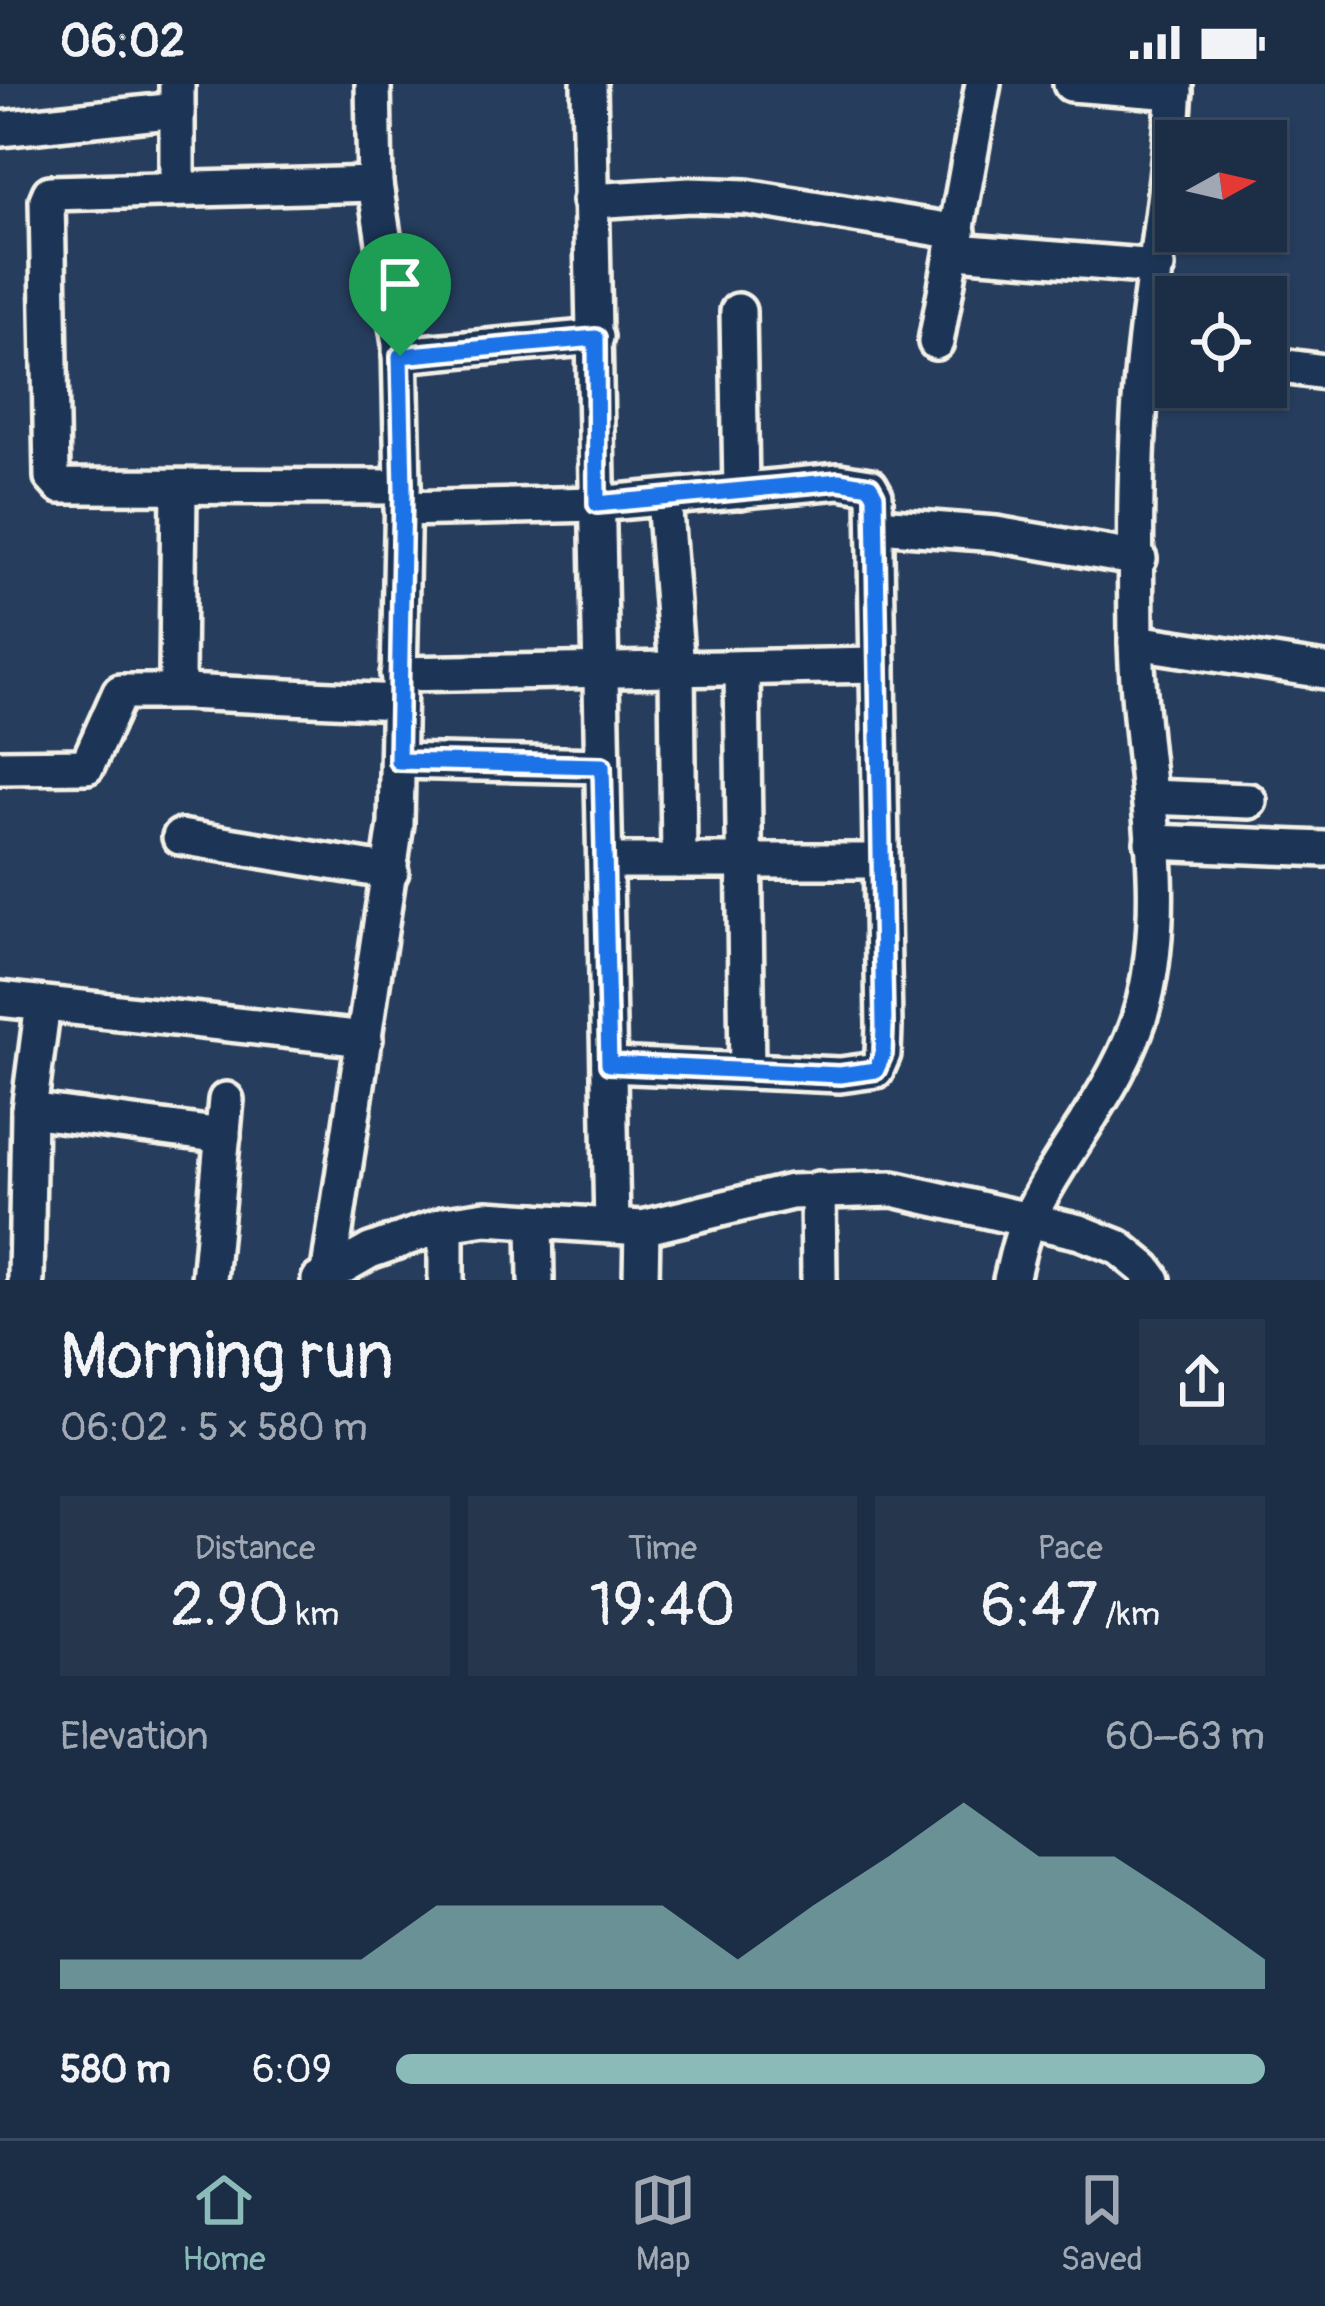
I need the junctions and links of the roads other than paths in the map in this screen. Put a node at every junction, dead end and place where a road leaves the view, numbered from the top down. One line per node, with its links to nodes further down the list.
1 (373, 84): 8 (street)
2 (589, 84): 10 (street)
3 (983, 84): 11 (street)
4 (1071, 84): 5 (street)
5 (1175, 88): 12 (street)
6 (177, 97): 7 (street); 9 (street)
7 (0, 129)
8 (375, 184): 9 (street); 17 (street)
9 (177, 188): 21 (street)
10 (590, 201): 11 (street); 15 (street)
11 (957, 242): 12 (street); 16 (street)
12 (1157, 267): 13 (street)
13 (1157, 276)
14 (738, 311): 22 (street)
15 (596, 338): 17 (street); 25 (street)
16 (936, 342)
17 (400, 356): 23 (street)
18 (1287, 367): 20 (street)
19 (1155, 369): 27 (street)
20 (1325, 372)
21 (179, 487): 23 (street); 35 (street)
22 (741, 490): 24 (street); 26 (street)
23 (402, 498): 25 (street); 34 (street)
24 (664, 498): 25 (street); 31 (street)
25 (597, 504): 33 (street)
26 (878, 525): 27 (street); 29 (street)
27 (1138, 559): 28 (street)
28 (1136, 642): 32 (street); 39 (street)
29 (878, 665): 30 (street); 47 (street)
30 (742, 668): 31 (street); 46 (street)
31 (677, 669): 33 (street); 45 (street)
32 (1325, 670)
33 (600, 671): 34 (street); 37 (street)
34 (398, 688): 35 (street); 36 (street)
35 (184, 692): 38 (street)
36 (398, 761): 37 (street); 48 (street)
37 (602, 766): 44 (street)
38 (0, 767)
39 (1149, 797): 40 (street); 42 (street)
40 (1249, 801)
41 (180, 837): 48 (street)
42 (1153, 842): 43 (street); 58 (street)
43 (1325, 849)
44 (605, 861): 45 (street); 52 (street)
45 (679, 861): 46 (street)
46 (743, 861): 47 (street); 53 (street)
47 (880, 861): 53 (street)
48 (391, 872): 51 (street)
49 (0, 999): 50 (street)
50 (43, 1004): 51 (street); 55 (street)
51 (364, 1039): 62 (street)
52 (609, 1064): 53 (street); 61 (street)
53 (747, 1071)
54 (226, 1100): 56 (street)
55 (29, 1109): 56 (street); 63 (street)
56 (223, 1136): 64 (street)
57 (818, 1190): 58 (street); 61 (street); 68 (street)
58 (1028, 1220): 69 (street); 70 (street)
59 (535, 1221): 60 (street); 61 (street); 66 (street)
60 (446, 1224): 62 (street); 65 (street)
61 (627, 1226): 67 (street)
62 (324, 1278)
63 (26, 1280)
64 (209, 1280)
65 (446, 1280)
66 (536, 1280)
67 (640, 1280)
68 (819, 1280)
69 (1010, 1280)
70 (1153, 1280)

